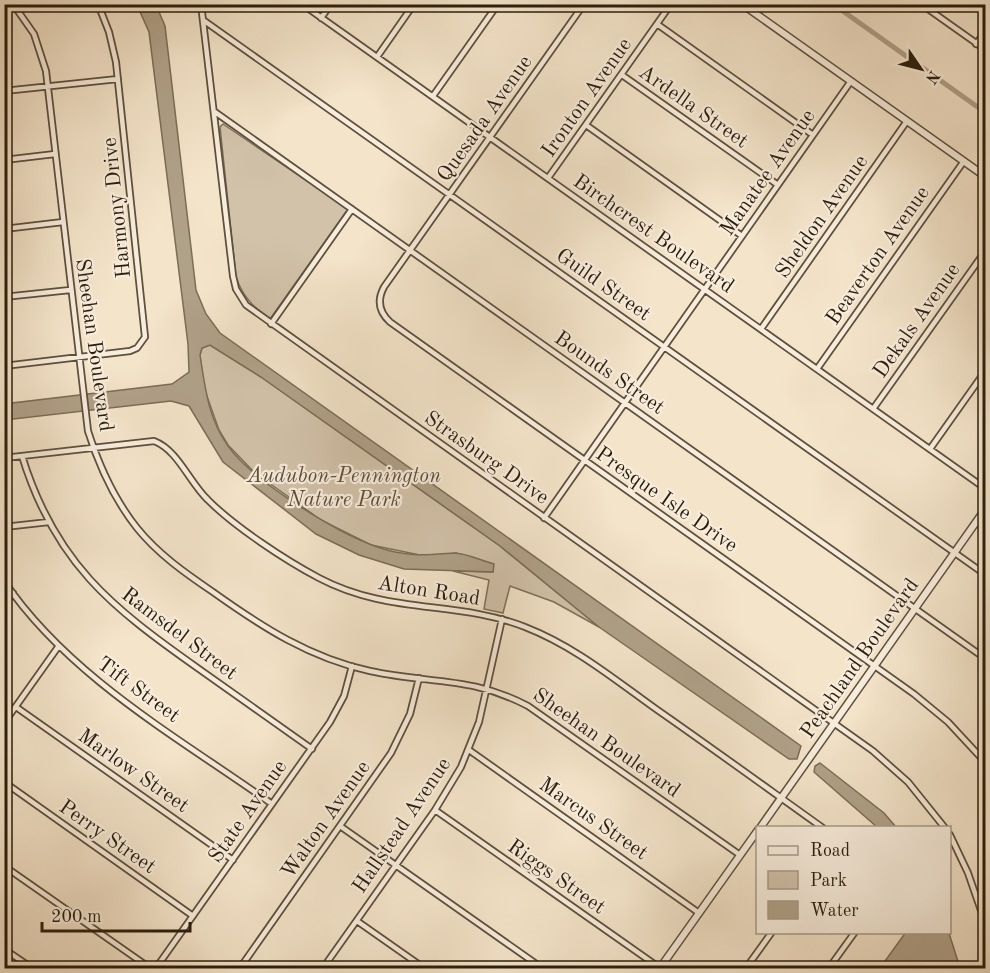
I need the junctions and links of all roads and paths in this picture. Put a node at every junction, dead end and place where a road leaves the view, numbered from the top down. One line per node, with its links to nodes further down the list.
1 (13, 4): 22 (street, Sheehan Boulevard)
2 (98, 4): 20 (street, Harmony Drive)
3 (201, 4): 13 (street, Strasburg Drive)
4 (302, 4): 12 (street, Birchcrest Boulevard)
5 (330, 4): 12 (street)
6 (414, 4): 18 (street)
7 (498, 4): 24 (street)
8 (584, 4): 29 (street, Quesada Avenue)
9 (671, 4): 14 (street, Ironton Avenue)
10 (742, 4): 21 (street)
11 (921, 4): 16 (street)
12 (321, 18): 18 (street, Birchcrest Boulevard)
13 (203, 21): 25 (street, Strasburg Drive); 36 (street, Guild Street)
14 (657, 24): 19 (street, Ironton Avenue); 28 (street)
15 (986, 31): 16 (street)
16 (976, 44): 17 (street)
17 (986, 50)
18 (377, 57): 24 (street, Birchcrest Boulevard)
19 (622, 75): 27 (street, Ironton Avenue); 35 (street, Ardella Street)
20 (118, 79): 22 (street); 49 (street, Harmony Drive)
21 (851, 81): 26 (street); 28 (street, Manatee Avenue)
22 (48, 87): 23 (street); 30 (street, Sheehan Boulevard)
23 (4, 91)
24 (433, 96): 29 (street, Birchcrest Boulevard)
25 (215, 112): 37 (street, Bounds Street); 46 (street, Strasburg Drive)
26 (907, 121): 32 (street); 47 (street, Sheldon Avenue)
27 (586, 125): 34 (street, Ironton Avenue); 40 (street)
28 (813, 135): 35 (street, Manatee Avenue)
29 (490, 137): 34 (street, Birchcrest Boulevard); 36 (street, Quesada Avenue)
30 (55, 154): 31 (street); 38 (street, Sheehan Boulevard)
31 (4, 160)
32 (964, 161): 33 (street); 51 (street, Beaverton Avenue)
33 (986, 177)
34 (549, 178): 43 (street, Birchcrest Boulevard)
35 (778, 185): 40 (street, Manatee Avenue)
36 (450, 194): 41 (street, Quesada Avenue); 48 (street, Guild Street)
37 (352, 209): 41 (street, Bounds Street); 46 (street)
38 (63, 222): 39 (street); 44 (street, Sheehan Boulevard)
39 (4, 229)
40 (742, 236): 43 (street, Manatee Avenue)
41 (410, 250): 53 (street, Bounds Street); 59 (street, Presque Isle Drive)
42 (986, 250): 54 (street, Dekals Avenue)
43 (704, 289): 47 (street, Birchcrest Boulevard); 48 (street, Manatee Avenue)
44 (70, 290): 45 (street); 49 (street, Sheehan Boulevard)
45 (4, 297)
46 (271, 324): 62 (street, Strasburg Drive)
47 (761, 329): 51 (street, Birchcrest Boulevard)
48 (665, 347): 53 (street, Manatee Avenue); 65 (street, Guild Street)
49 (78, 358): 50 (street); 55 (street, Sheehan Boulevard)
50 (4, 366)
51 (817, 369): 54 (street, Birchcrest Boulevard)
52 (986, 370): 56 (street)
53 (626, 403): 59 (street, Manatee Avenue); 70 (street, Bounds Street)
54 (873, 409): 56 (street, Birchcrest Boulevard)
55 (93, 448): 57 (street, Alton Road); 71 (street, Alton Road); 74 (street, Sheehan Boulevard)
56 (930, 449): 60 (street, Birchcrest Boulevard)
57 (22, 456): 58 (street, Alton Road); 63 (street, Ramsdel Street)
58 (4, 458)
59 (585, 460): 62 (street, Manatee Avenue); 75 (street, Presque Isle Drive)
60 (986, 489)
61 (986, 508): 65 (street, Peachland Boulevard)
62 (544, 518): 80 (street, Strasburg Drive)
63 (49, 522): 64 (street); 81 (street, Ramsdel Street)
64 (4, 527)
65 (954, 552): 66 (street, Guild Street); 70 (street, Peachland Boulevard)
66 (986, 575)
67 (4, 580): 68 (street, Tift Street)
68 (13, 593): 69 (street); 72 (street, Tift Street)
69 (4, 605)
70 (915, 608): 73 (street, Bounds Street); 75 (street, Peachland Boulevard)
71 (501, 619): 77 (street, Hallstead Avenue); 85 (street, Alton Road)
72 (58, 647): 78 (street); 86 (street, Tift Street)
73 (986, 659)
74 (352, 666): 76 (street, Sheehan Boulevard); 81 (street, State Avenue)
75 (874, 666): 80 (street, Peachland Boulevard); 83 (street, Presque Isle Drive)
76 (419, 678): 77 (street, Sheehan Boulevard); 88 (street, Walton Avenue)
77 (487, 688): 82 (street, Hallstead Avenue); 94 (street, Sheehan Boulevard)
78 (16, 707): 79 (street); 95 (street, Marlow Street)
79 (4, 723)
80 (833, 723): 85 (street, Peachland Boulevard); 91 (street, Strasburg Drive)
81 (312, 749): 86 (street, State Avenue)
82 (469, 750): 87 (street, Hallstead Avenue); 100 (street, Marcus Street)
83 (986, 763)
84 (4, 782): 101 (street, Perry Street)
85 (781, 798): 89 (street, Peachland Boulevard); 90 (street, Alton Road)
86 (272, 804): 95 (street, State Avenue)
87 (435, 810): 96 (street, Hallstead Avenue); 107 (street, Riggs Street)
88 (340, 826): 96 (street); 111 (street, Walton Avenue)
89 (761, 826)
90 (820, 826)
91 (944, 826)
92 (756, 833): 94 (street, Peachland Boulevard)
93 (951, 837): 99 (street)
94 (740, 855): 100 (street, Peachland Boulevard)
95 (233, 860): 101 (street, State Avenue)
96 (396, 865): 102 (street, Hallstead Avenue); 114 (street)
97 (4, 866): 109 (street)
98 (986, 897): 99 (street)
99 (977, 899): 103 (street)
100 (699, 913): 107 (street, Peachland Boulevard)
101 (193, 916): 110 (street, State Avenue)
102 (357, 921): 112 (street, Hallstead Avenue); 113 (street)
103 (986, 925)
104 (771, 934): 115 (street)
105 (854, 934): 116 (street)
106 (4, 949): 108 (street)
107 (660, 968)
108 (32, 969)
109 (150, 969)
110 (156, 969)
111 (240, 969)
112 (323, 969)
113 (424, 969)
114 (542, 969)
115 (746, 969)
116 (829, 969)

